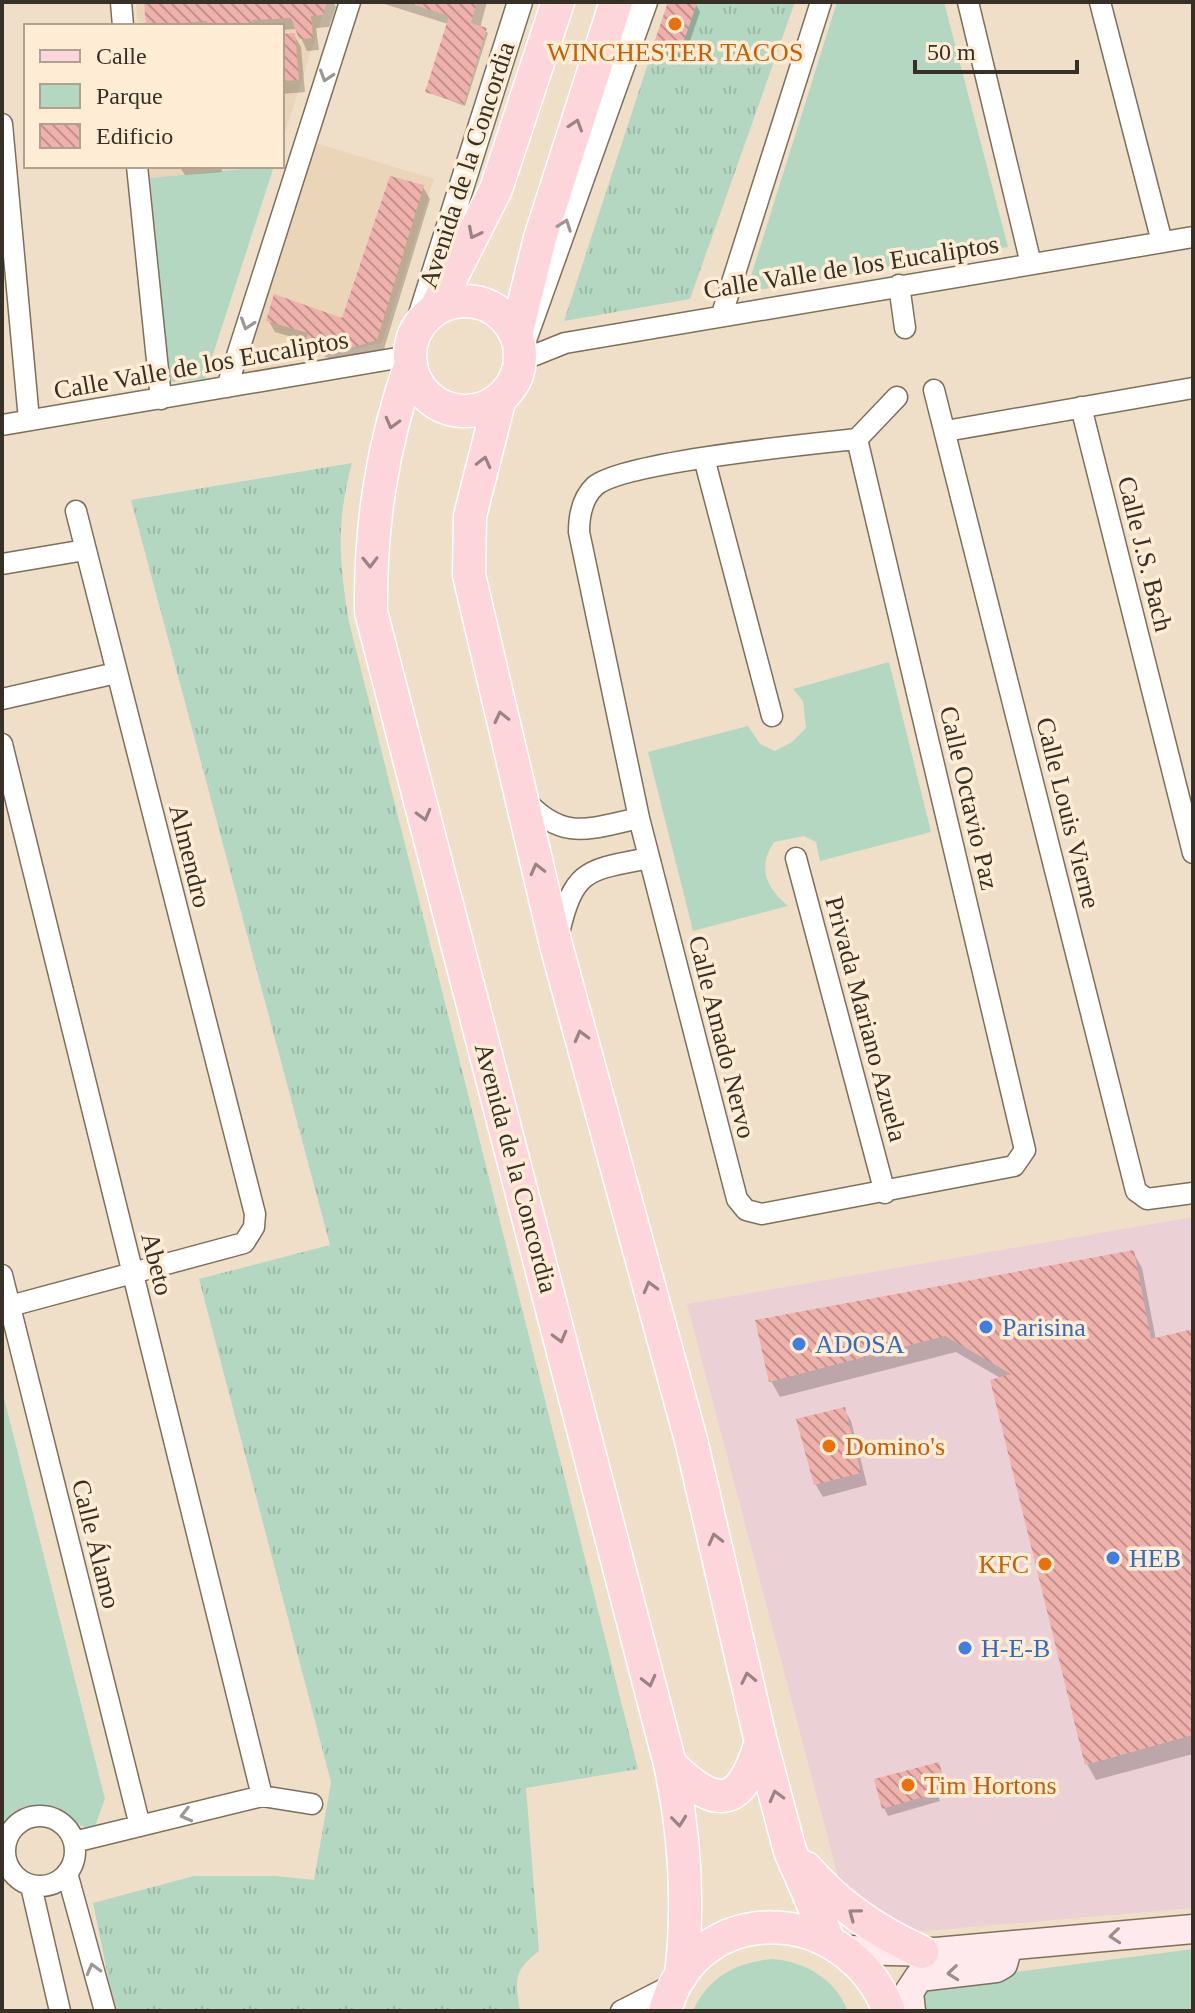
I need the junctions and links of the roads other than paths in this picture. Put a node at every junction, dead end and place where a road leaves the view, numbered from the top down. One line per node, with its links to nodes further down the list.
1 (121, 2): 10 (street)
2 (350, 2): 21 (street, one-way to 21)
3 (520, 2): 19 (street, Avenida de la Concordia)
4 (558, 2): 19 (main road, Avenida de la Concordia, one-way to 19)
5 (616, 2): 20 (main road, one-way to 5)
6 (645, 2): 20 (street, one-way to 6)
7 (821, 2): 17 (street)
8 (968, 2): 15 (street)
9 (1100, 2): 14 (street)
10 (123, 24)
11 (2, 124): 28 (street)
12 (137, 168): 26 (street)
13 (1193, 237): 14 (street, Calle Valle de los Eucaliptos)
14 (1162, 242): 15 (street, Calle Valle de los Eucaliptos)
15 (1031, 264): 16 (street, Calle Valle de los Eucaliptos)
16 (899, 285): 17 (street, Calle Valle de los Eucaliptos); 18 (street)
17 (722, 314): 20 (street, Calle Valle de los Eucaliptos)
18 (905, 328)
19 (418, 339): 20 (main road); 21 (street, Calle Valle de los Eucaliptos); 25 (main road); 52 (main road, Avenida de la Concordia, one-way to 52)
20 (519, 349): 25 (main road)
21 (227, 387): 26 (street, Calle Valle de los Eucaliptos)
22 (1193, 388): 27 (street)
23 (934, 390): 30 (street, Calle Louis Vierne)
24 (897, 397): 31 (street)
25 (500, 398): 40 (main road, one-way to 25)
26 (161, 399): 28 (street, Calle Valle de los Eucaliptos)
27 (1081, 407): 30 (street); 42 (street, Calle J.S. Bach)
28 (29, 420): 29 (street, Calle Valle de los Eucaliptos)
29 (2, 425)
30 (946, 431): 47 (street, Calle Louis Vierne)
31 (857, 439): 32 (street); 46 (street, Calle Octavio Paz)
32 (704, 458): 38 (street); 41 (street, Calle Amado Nervo)
33 (76, 511): 34 (street, Almendro)
34 (85, 550): 35 (street); 36 (street, Almendro)
35 (2, 564)
36 (116, 673): 37 (street); 48 (street, Almendro)
37 (2, 699)
38 (772, 716)
39 (2, 744): 48 (street, Abeto)
40 (519, 793): 41 (street); 45 (main road, one-way to 40)
41 (639, 818): 43 (street, Calle Amado Nervo)
42 (1193, 853)
43 (649, 858): 45 (street); 46 (street, Calle Amado Nervo)
44 (796, 858): 46 (street, Privada Mariano Azuela)
45 (556, 945): 51 (main road, one-way to 45)
46 (885, 1193)
47 (1193, 1193)
48 (133, 1274): 50 (street); 53 (street, Abeto)
49 (2, 1275): 50 (street, Calle Álamo)
50 (10, 1306): 55 (street, Calle Álamo)
51 (761, 1742): 52 (main road); 57 (main road, one-way to 51)
52 (670, 1764): 65 (main road, Avenida de la Concordia, one-way to 65)
53 (262, 1796): 54 (street); 55 (street, one-way to 55)
54 (312, 1804)
55 (140, 1826): 56 (street)
56 (74, 1842): 58 (street); 59 (street)
57 (790, 1851): 62 (main road); 64 (main road, one-way to 57)
58 (3, 1858): 60 (street)
59 (67, 1873): 60 (street); 67 (street, one-way to 59)
60 (31, 1886): 66 (street)
61 (1193, 1929): 63 (main road, one-way to 63)
62 (837, 1944): 64 (main road); 65 (main road); 69 (main road)
63 (1008, 1946): 64 (main road); 70 (main road, one-way to 70)
64 (922, 1952)
65 (674, 1990): 68 (street)
66 (60, 2011)
67 (105, 2011)
68 (621, 2011)
69 (889, 2011)
70 (911, 2011)

